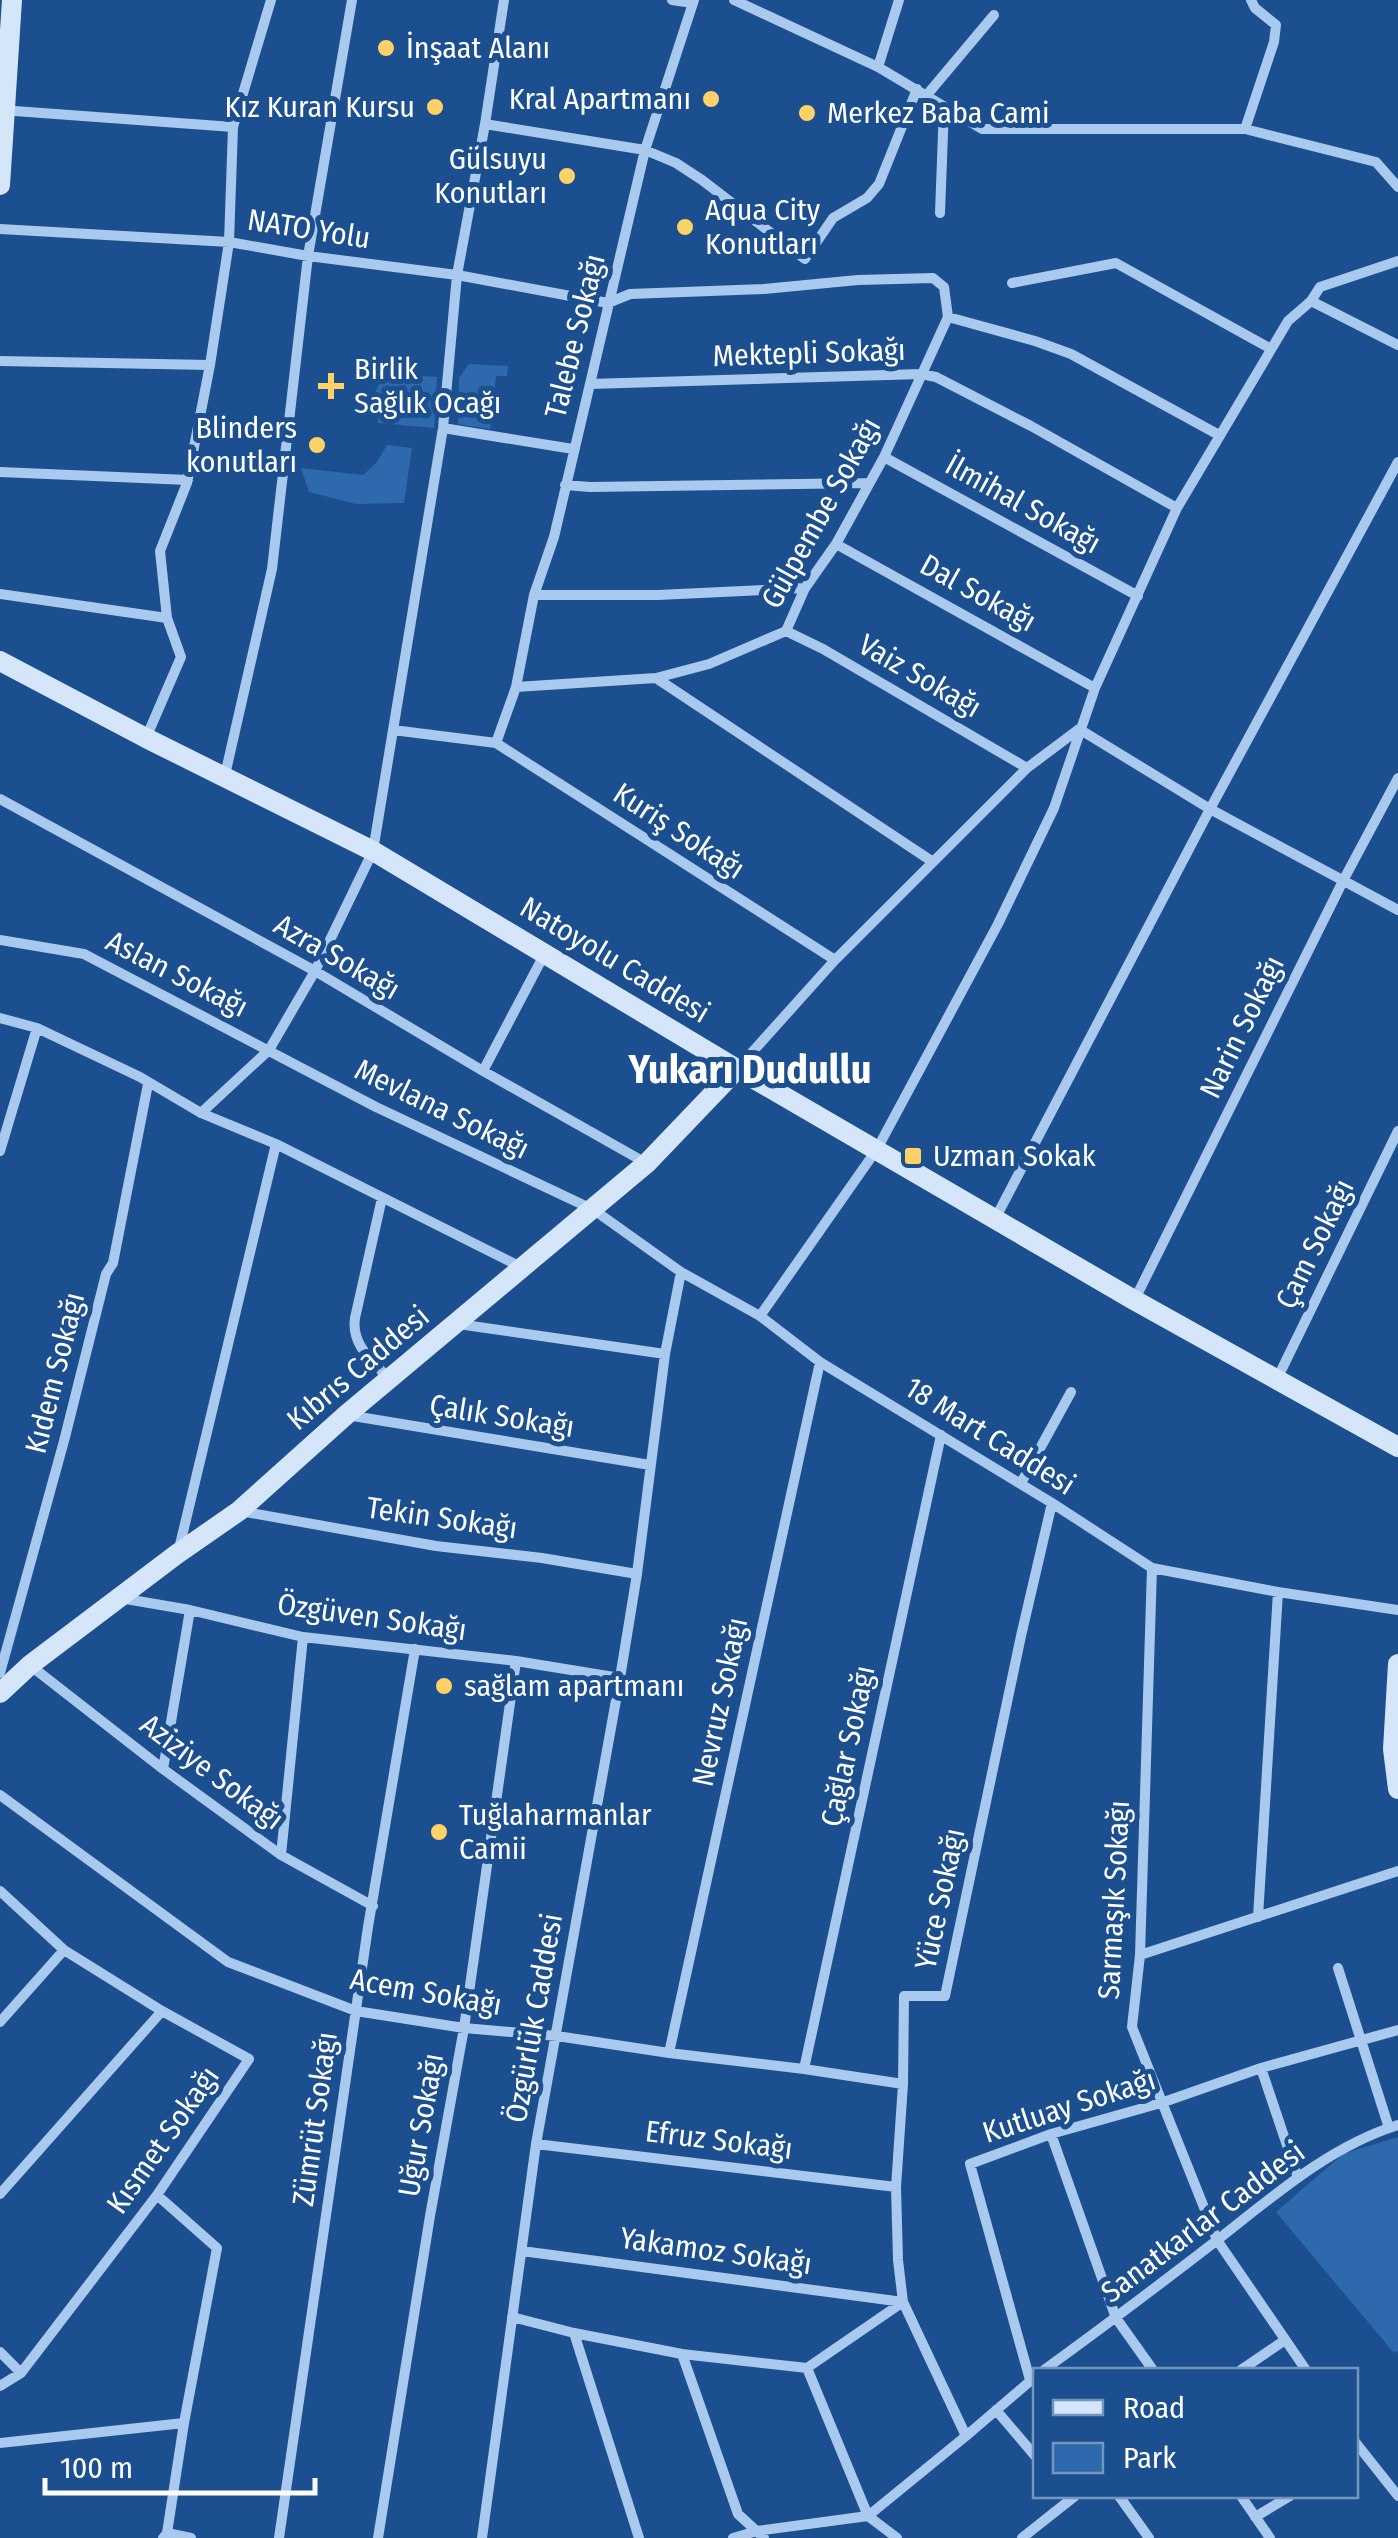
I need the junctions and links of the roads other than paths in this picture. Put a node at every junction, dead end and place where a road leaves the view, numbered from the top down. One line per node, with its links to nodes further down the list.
1 (12, 0): 14 (main road)
2 (271, 0): 16 (street)
3 (352, 0): 24 (street)
4 (504, 0): 15 (street)
5 (672, 0): 9 (street)
6 (734, 0): 11 (street)
7 (899, 0): 11 (street)
8 (1250, 0): 17 (street)
9 (694, 2): 18 (street, Talebe Sokağı)
10 (994, 15): 12 (street)
11 (878, 67): 12 (street)
12 (922, 92): 13 (street); 25 (street)
13 (944, 107): 17 (street); 21 (street)
14 (2, 110): 16 (street); 19 (main road)
15 (485, 124): 18 (street); 27 (street)
16 (233, 127): 23 (street)
17 (1244, 129): 20 (street)
18 (646, 150): 25 (street); 31 (street, Talebe Sokağı)
19 (0, 185)
20 (1398, 187)
21 (940, 213)
22 (0, 229): 23 (street, NATO Yolu)
23 (229, 242): 24 (street, NATO Yolu); 36 (street)
24 (308, 256): 27 (street, NATO Yolu); 65 (street)
25 (805, 260): 29 (street)
26 (1398, 261): 30 (street)
27 (457, 275): 31 (street, NATO Yolu); 39 (street)
28 (1012, 283): 34 (street)
29 (808, 285): 31 (street); 32 (street)
30 (1311, 301): 33 (street); 34 (street)
31 (608, 303): 38 (street, Talebe Sokağı)
32 (948, 317): 37 (street, Gülpembe Sokağı); 40 (street)
33 (1398, 345)
34 (1271, 349): 40 (street)
35 (0, 362): 36 (street)
36 (210, 366): 45 (street)
37 (921, 374): 38 (street, Mektepli Sokağı); 42 (street, Gülpembe Sokağı); 48 (street, Mektepli Sokağı)
38 (590, 384): 41 (street, Talebe Sokağı)
39 (443, 428): 41 (street); 61 (street)
40 (1218, 436): 48 (street)
41 (573, 449): 47 (street, Talebe Sokağı)
42 (884, 457): 46 (street, Gülpembe Sokağı); 53 (street, İlmihal Sokağı)
43 (1398, 462): 68 (street)
44 (0, 472): 45 (street)
45 (188, 480): 54 (street)
46 (869, 483): 47 (street); 49 (street, Gülpembe Sokağı)
47 (565, 486): 52 (street, Talebe Sokağı)
48 (1177, 508): 53 (street)
49 (836, 544): 50 (street, Gülpembe Sokağı); 59 (street, Dal Sokağı)
50 (806, 588): 52 (street); 55 (street, Gülpembe Sokağı)
51 (0, 594): 54 (street)
52 (534, 595): 58 (street, Talebe Sokağı)
53 (1138, 596): 59 (street)
54 (167, 618): 62 (street)
55 (786, 631): 57 (street, Gülpembe Sokağı); 64 (street, Vaiz Sokağı)
56 (0, 661): 62 (main road, Natoyolu Caddesi)
57 (656, 678): 58 (street, Gülpembe Sokağı); 70 (street)
58 (516, 687): 63 (street, Talebe Sokağı)
59 (1095, 688): 60 (street)
60 (1079, 729): 64 (street); 68 (street); 86 (street)
61 (393, 730): 63 (street); 69 (street)
62 (146, 738): 65 (main road, Natoyolu Caddesi)
63 (496, 743): 75 (street, Kuriş Sokağı)
64 (1027, 768): 70 (street)
65 (224, 776): 69 (main road, Natoyolu Caddesi)
66 (1398, 778): 71 (street, Narin Sokağı)
67 (0, 799): 76 (street, Azra Sokağı)
68 (1210, 809): 71 (street); 91 (street)
69 (373, 850): 74 (main road, Natoyolu Caddesi); 76 (street)
70 (933, 862): 75 (street)
71 (1344, 879): 72 (street); 94 (street, Narin Sokağı)
72 (1398, 910)
73 (0, 940): 79 (street, Aslan Sokağı)
74 (545, 952): 80 (main road, Natoyolu Caddesi); 81 (street)
75 (835, 960): 80 (street)
76 (314, 971): 79 (street); 81 (street, Azra Sokağı)
77 (0, 1018): 78 (street)
78 (36, 1028): 82 (street); 87 (street)
79 (270, 1050): 83 (street); 90 (street, Mevlana Sokağı)
80 (737, 1069): 86 (main road, Natoyolu Caddesi); 88 (main road, Kıbrıs Caddesi)
81 (483, 1071): 88 (street, Azra Sokağı)
82 (148, 1084): 83 (street); 121 (street, Kıdem Sokağı)
83 (201, 1113): 85 (street)
84 (1398, 1131): 100 (street, Çam Sokağı)
85 (276, 1144): 89 (street); 109 (street)
86 (876, 1149): 91 (main road, Natoyolu Caddesi); 95 (street)
87 (0, 1151)
88 (647, 1164): 90 (main road, Kıbrıs Caddesi)
89 (382, 1198): 92 (street); 99 (street)
90 (594, 1210): 92 (main road, Kıbrıs Caddesi); 93 (street, 18 Mart Caddesi)
91 (995, 1219): 94 (main road, Natoyolu Caddesi)
92 (524, 1268): 96 (main road, Kıbrıs Caddesi)
93 (680, 1272): 95 (street, 18 Mart Caddesi); 97 (street, Özgürlük Caddesi)
94 (1134, 1300): 100 (main road, Natoyolu Caddesi)
95 (760, 1316): 98 (street, 18 Mart Caddesi)
96 (457, 1324): 97 (street); 99 (main road, Kıbrıs Caddesi)
97 (665, 1354): 105 (street, Özgürlük Caddesi)
98 (820, 1362): 103 (street, 18 Mart Caddesi); 142 (street, Nevruz Sokağı)
99 (389, 1380): 102 (main road, Kıbrıs Caddesi)
100 (1276, 1380): 104 (main road, Natoyolu Caddesi)
101 (1071, 1392): 106 (street)
102 (346, 1415): 105 (street, Çalık Sokağı); 108 (main road, Kıbrıs Caddesi)
103 (942, 1434): 106 (street, 18 Mart Caddesi); 144 (street, Çağlar Sokağı)
104 (1398, 1447)
105 (650, 1465): 111 (street, Özgürlük Caddesi)
106 (1020, 1483): 107 (street, 18 Mart Caddesi)
107 (1052, 1503): 110 (street, 18 Mart Caddesi); 145 (street, Yüce Sokağı)
108 (239, 1511): 109 (main road, Kıbrıs Caddesi); 111 (street, Tekin Sokağı)
109 (178, 1554): 113 (main road, Kıbrıs Caddesi)
110 (1152, 1568): 112 (street, 18 Mart Caddesi); 133 (street, Sarmaşık Sokağı)
111 (637, 1574): 122 (street, Özgürlük Caddesi)
112 (1278, 1592): 115 (street, 18 Mart Caddesi); 131 (street)
113 (118, 1598): 114 (street, Özgüven Sokağı); 120 (main road, Kıbrıs Caddesi)
114 (190, 1610): 116 (street, Özgüven Sokağı); 124 (street)
115 (1398, 1610)
116 (303, 1637): 117 (street, Özgüven Sokağı); 127 (street)
117 (415, 1649): 118 (street, Özgüven Sokağı); 130 (street, Zümrüt Sokağı)
118 (516, 1661): 122 (street, Özgüven Sokağı); 138 (street, Uğur Sokağı)
119 (1398, 1664): 125 (main road)
120 (30, 1665): 123 (main road, Kıbrıs Caddesi); 124 (street, Aziziye Sokağı)
121 (0, 1673)
122 (620, 1678): 140 (street, Özgürlük Caddesi)
123 (0, 1693)
124 (163, 1769): 127 (street, Aziziye Sokağı)
125 (1398, 1789)
126 (0, 1794): 136 (street, Acem Sokağı)
127 (281, 1855): 130 (street, Aziziye Sokağı)
128 (1398, 1870): 131 (street)
129 (0, 1891): 132 (street, Kısmet Sokağı)
130 (373, 1906): 136 (street, Zümrüt Sokağı)
131 (1258, 1917): 133 (street)
132 (64, 1950): 135 (street, Kısmet Sokağı); 137 (street)
133 (1140, 1955): 146 (street, Sarmaşık Sokağı)
134 (1338, 1968): 141 (street)
135 (162, 2011): 152 (street); 153 (street, Kısmet Sokağı)
136 (356, 2011): 138 (street, Acem Sokağı); 188 (street, Zümrüt Sokağı)
137 (0, 2022)
138 (464, 2028): 140 (street, Acem Sokağı); 189 (street, Uğur Sokağı)
139 (1398, 2030): 141 (street, Kutluay Sokağı)
140 (557, 2036): 142 (street, Acem Sokağı); 149 (street, Özgürlük Caddesi)
141 (1363, 2040): 143 (street, Kutluay Sokağı); 147 (street)
142 (669, 2053): 144 (street, Acem Sokağı)
143 (1261, 2068): 146 (street, Kutluay Sokağı); 150 (street)
144 (804, 2069): 145 (street, Acem Sokağı)
145 (902, 2084): 151 (street, Yüce Sokağı)
146 (1161, 2103): 148 (street, Kutluay Sokağı); 154 (street, Sarmaşık Sokağı)
147 (1394, 2127): 150 (street, Sanatkarlar Caddesi)
148 (1051, 2134): 158 (street); 169 (street, Kutluay Sokağı)
149 (536, 2144): 151 (street, Efruz Sokağı); 155 (street, Özgürlük Caddesi)
150 (1298, 2178): 154 (street, Sanatkarlar Caddesi)
151 (896, 2187): 156 (street, Yüce Sokağı)
152 (0, 2194)
153 (157, 2195): 168 (street, Kısmet Sokağı); 172 (street)
154 (1217, 2240): 158 (street, Sanatkarlar Caddesi); 160 (street, Sarmaşık Sokağı)
155 (522, 2251): 156 (street, Yakamoz Sokağı); 157 (street, Özgürlük Caddesi)
156 (904, 2302): 163 (street); 173 (street, Yüce Sokağı)
157 (512, 2317): 159 (street); 190 (street, Özgürlük Caddesi)
158 (1116, 2318): 164 (street, Sanatkarlar Caddesi); 165 (street)
159 (574, 2333): 162 (street); 191 (street)
160 (1285, 2340): 166 (street); 167 (street, Sarmaşık Sokağı)
161 (0, 2352): 168 (street)
162 (682, 2354): 163 (street); 184 (street)
163 (807, 2368): 182 (street)
164 (1047, 2368)
165 (1152, 2368)
166 (1244, 2368)
167 (1305, 2368)
168 (21, 2373): 170 (street, Kısmet Sokağı)
169 (1033, 2378): 171 (street)
170 (0, 2386)
171 (996, 2410): 173 (street); 176 (street)
172 (184, 2423): 174 (street); 186 (street)
173 (966, 2436): 182 (street)
174 (0, 2442)
175 (1358, 2450): 177 (street)
176 (1033, 2453)
177 (1398, 2496)
178 (1070, 2498): 185 (street)
179 (1119, 2498): 195 (street)
180 (1242, 2498): 183 (street)
181 (1287, 2498): 183 (street)
182 (868, 2516): 184 (street); 193 (street)
183 (1256, 2517): 196 (street)
184 (760, 2534): 192 (street)
185 (1036, 2534): 194 (street)
186 (165, 2535): 187 (street)
187 (190, 2538)
188 (279, 2538)
189 (378, 2538)
190 (482, 2538)
191 (639, 2538)
192 (733, 2538)
193 (897, 2538)
194 (1022, 2538)
195 (1148, 2538)
196 (1270, 2538)

